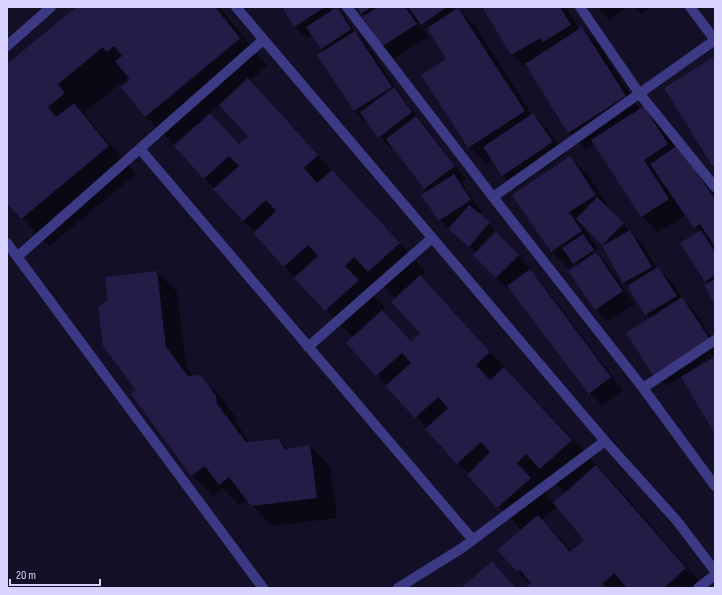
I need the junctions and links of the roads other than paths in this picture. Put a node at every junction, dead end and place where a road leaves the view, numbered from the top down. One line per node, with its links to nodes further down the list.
1 (51, 7): 8 (street)
2 (236, 7): 6 (street)
3 (347, 7): 12 (street)
4 (580, 7): 9 (street)
5 (690, 7): 7 (street)
6 (263, 40): 10 (street); 13 (street)
7 (715, 40): 9 (street)
8 (7, 46)
9 (639, 93): 11 (street); 12 (street)
10 (140, 149): 15 (street); 17 (street)
11 (715, 187)
12 (492, 197): 18 (street)
13 (432, 238): 17 (street); 19 (street)
14 (7, 244): 15 (street)
15 (17, 257): 24 (street)
16 (715, 340): 18 (street)
17 (308, 347): 21 (street)
18 (643, 388): 20 (street)
19 (605, 442): 21 (street); 22 (street)
20 (715, 486)
21 (473, 540): 25 (street)
22 (715, 571)
23 (715, 575): 26 (street)
24 (263, 588)
25 (398, 588)
26 (698, 588)

